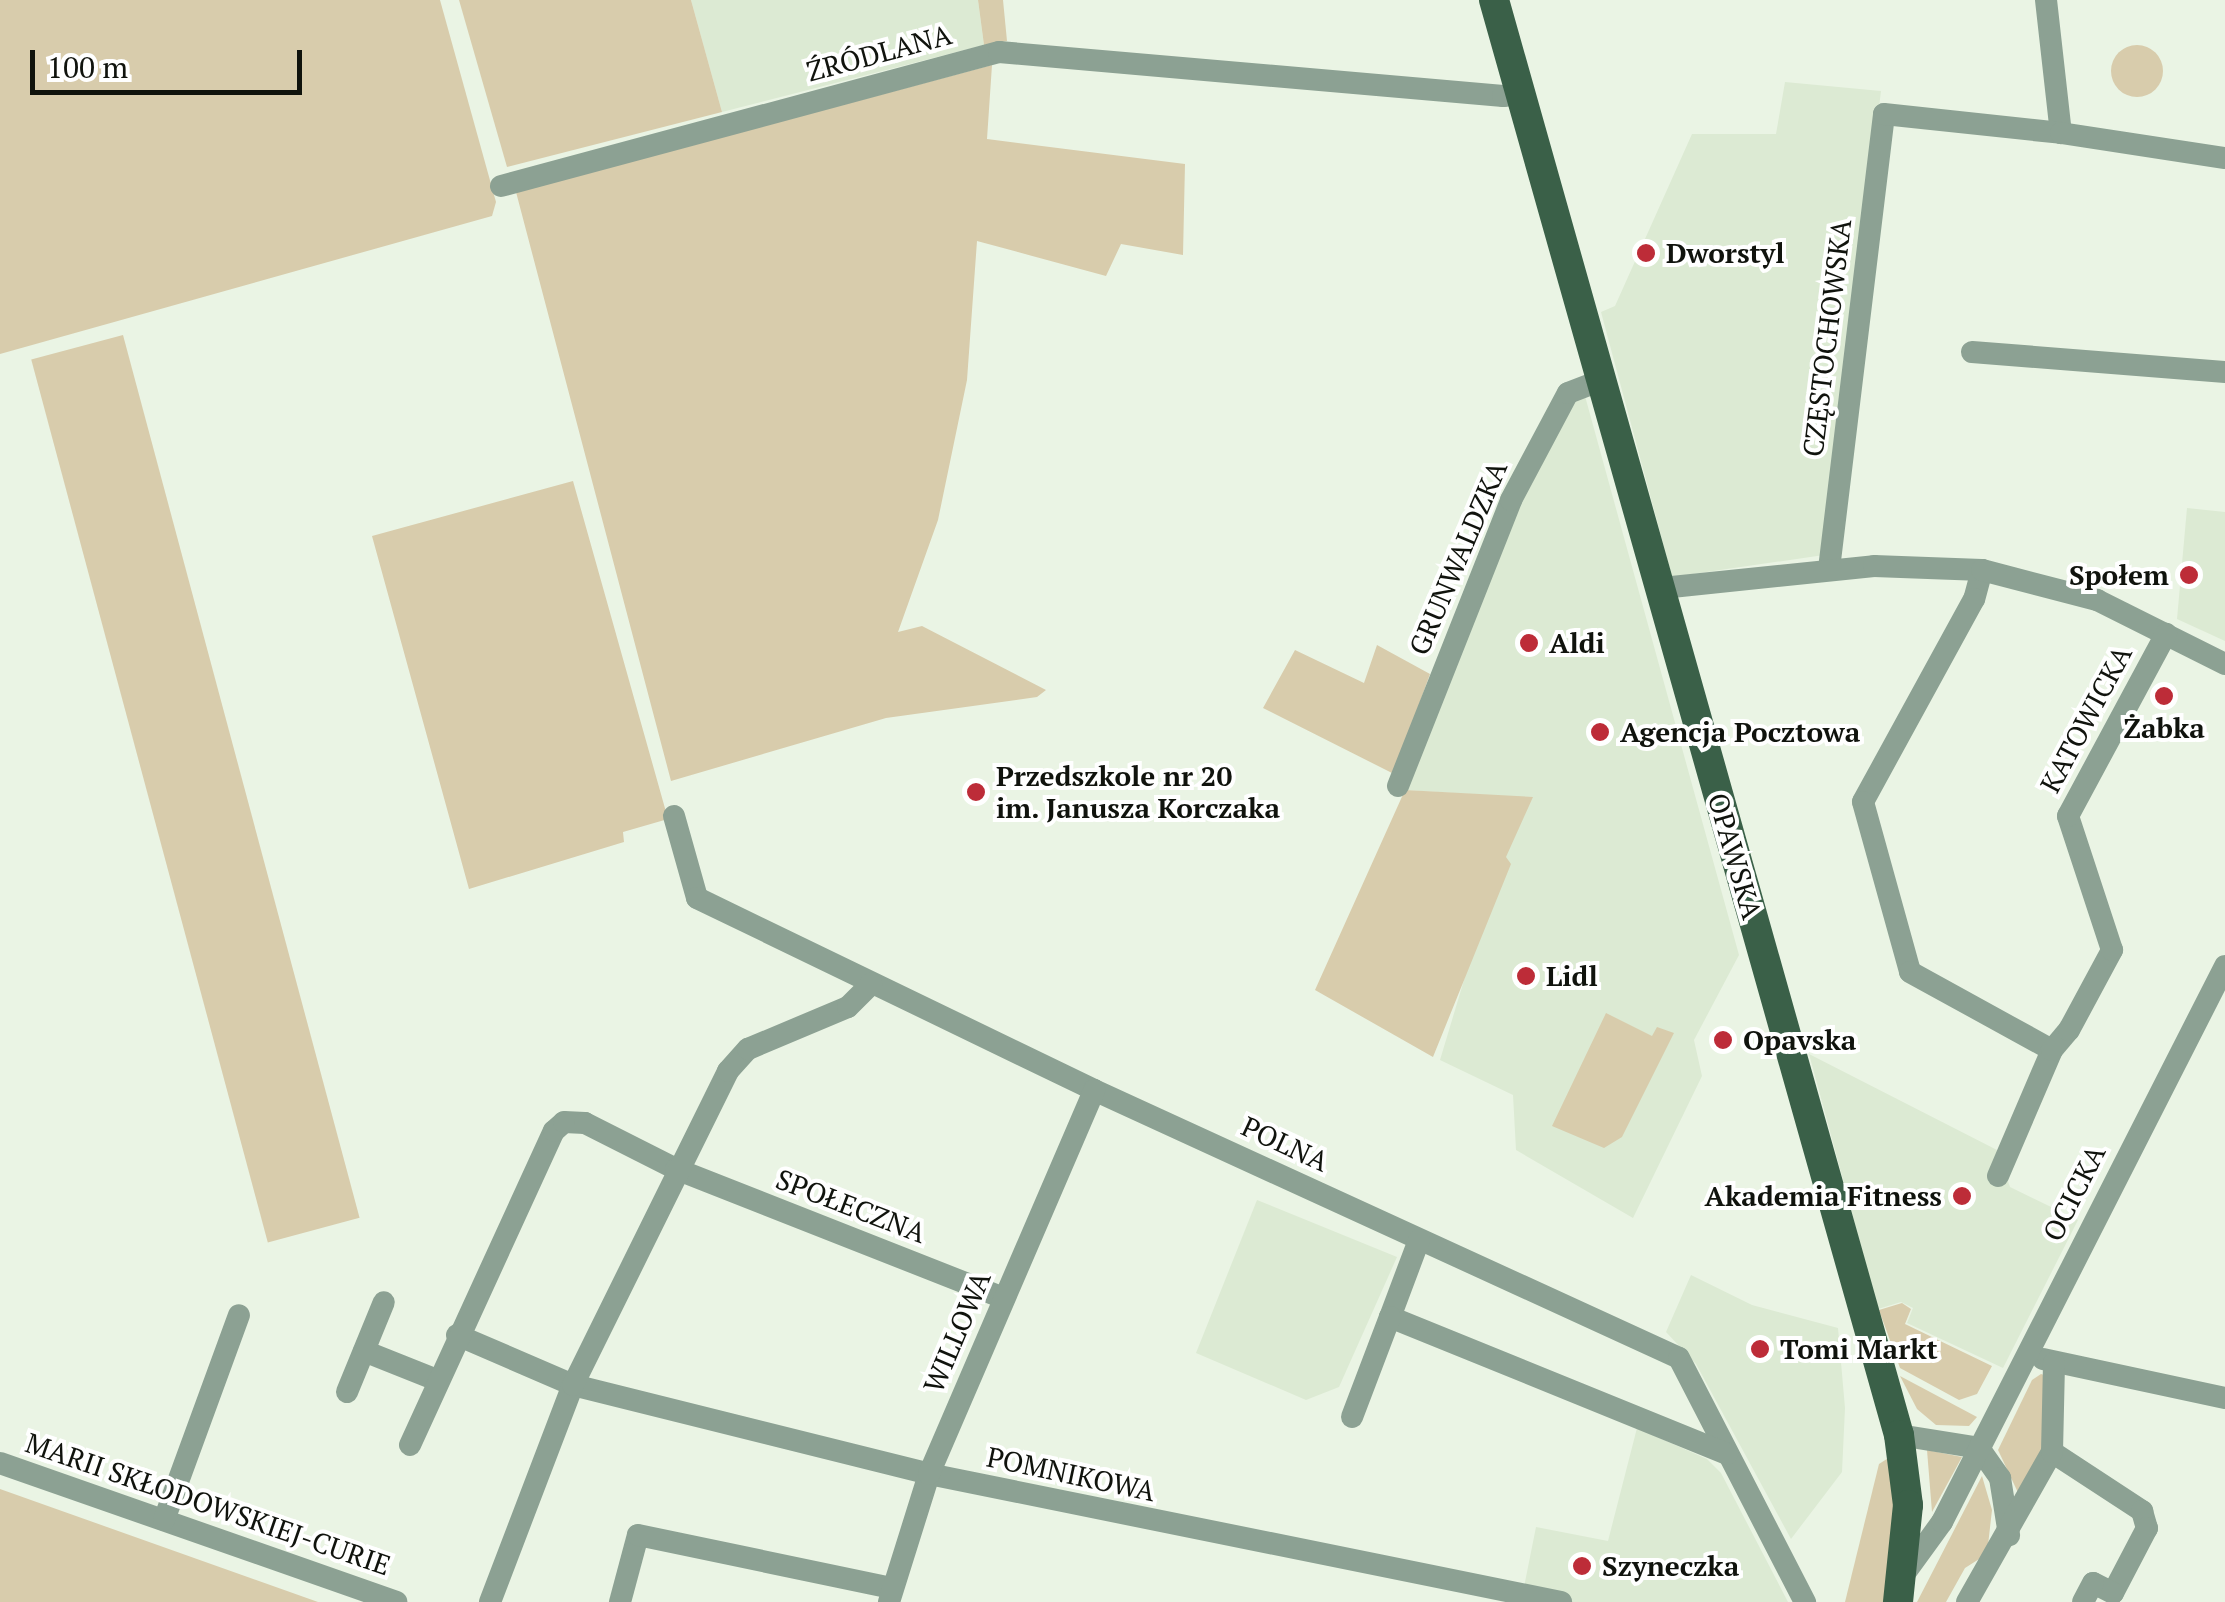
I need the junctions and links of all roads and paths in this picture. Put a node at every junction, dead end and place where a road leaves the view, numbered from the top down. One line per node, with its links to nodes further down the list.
1 (1494, 0): 3 (main road, OPAWSKA)
2 (2046, 0): 4 (street)
3 (1521, 94): 6 (street, ŹRÓDLANA); 9 (main road, OPAWSKA)
4 (2061, 133): 5 (street); 10 (street, CZĘSTOCHOWSKA)
5 (2225, 158)
6 (501, 186)
7 (1972, 352): 8 (street)
8 (2225, 372)
9 (1604, 379): 12 (main road, OPAWSKA); 15 (street, GRUNWALDZKA)
10 (1828, 569): 11 (street, KATOWICKA); 12 (street, KATOWICKA)
11 (1982, 570): 13 (street, KATOWICKA); 20 (street)
12 (1662, 588): 38 (main road, OPAWSKA)
13 (2166, 634): 14 (street, KATOWICKA); 20 (street, KATOWICKA)
14 (2225, 664)
15 (1398, 786)
16 (674, 816): 18 (street, POLNA)
17 (2225, 966): 19 (street, OCICKA)
18 (871, 984): 21 (street, POLNA); 22 (street)
19 (2216, 1006): 31 (street, OCICKA)
20 (2052, 1050): 23 (street, KATOWICKA)
21 (1094, 1090): 24 (street, POLNA); 25 (street, WILLOWA)
22 (676, 1169): 25 (street, SPOŁECZNA); 29 (street, SPOŁECZNA); 34 (street)
23 (1998, 1176)
24 (1419, 1240): 28 (street); 42 (street, POLNA)
25 (1004, 1298): 44 (street, WILLOWA)
26 (384, 1302): 30 (street)
27 (239, 1314): 45 (street)
28 (1390, 1317): 37 (street); 42 (street)
29 (457, 1335): 33 (street); 34 (street, POMNIKOWA)
30 (364, 1351): 33 (street); 35 (street)
31 (2028, 1355): 32 (street); 40 (street, OCICKA)
32 (2054, 1363): 36 (street); 41 (street)
33 (438, 1380): 39 (street)
34 (574, 1386): 44 (street, POMNIKOWA); 50 (street)
35 (348, 1392)
36 (2225, 1398)
37 (1352, 1416)
38 (1899, 1435): 40 (street); 47 (main road, OPAWSKA)
39 (410, 1445)
40 (1979, 1448): 46 (street); 47 (street, OCICKA)
41 (2052, 1452): 46 (street); 55 (street)
42 (1727, 1454): 53 (street, POLNA)
43 (0, 1463): 45 (street, MARII SKŁODOWSKIEJ-CURIE)
44 (929, 1474): 48 (street, WILLOWA); 52 (street, POMNIKOWA)
45 (164, 1520): 49 (street, MARII SKŁODOWSKIEJ-CURIE)
46 (2008, 1535): 54 (street)
47 (1900, 1590)
48 (890, 1595): 51 (street)
49 (396, 1602)
50 (490, 1602)
51 (620, 1602)
52 (1561, 1602)
53 (1805, 1602)
54 (1967, 1602)
55 (2084, 1602)

